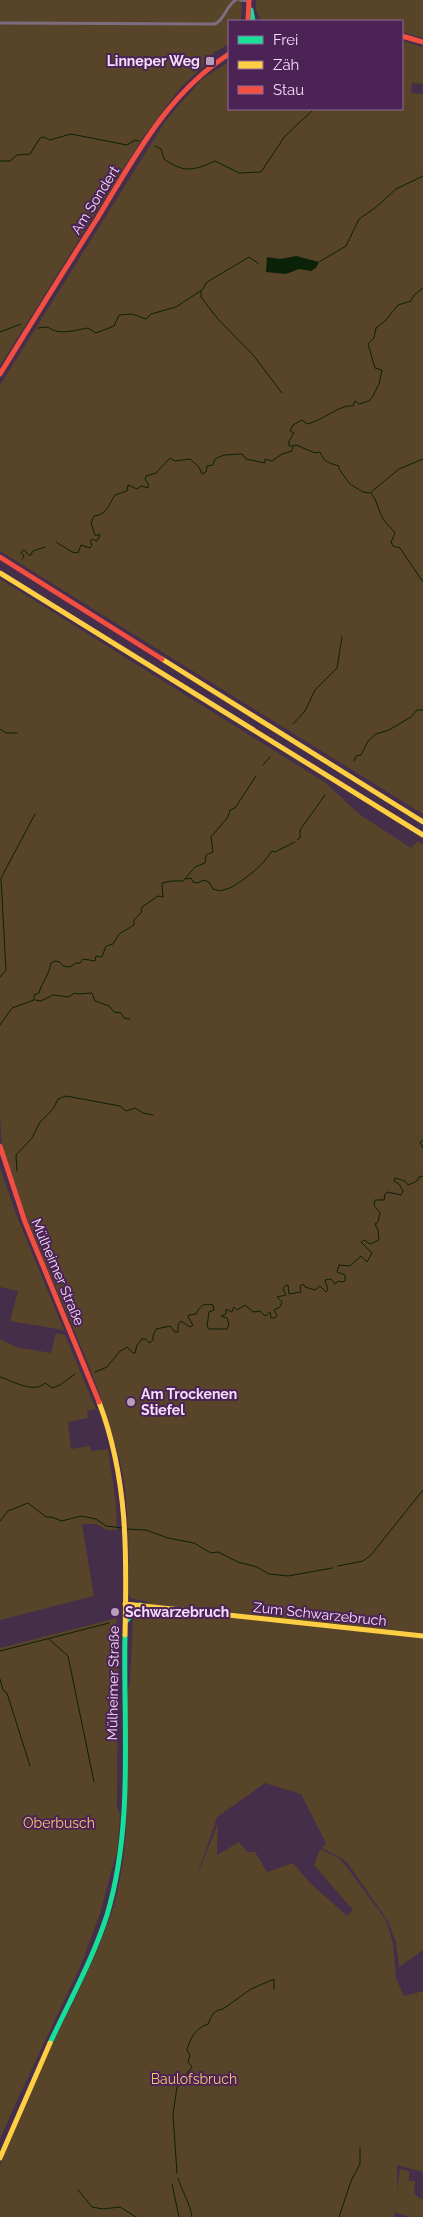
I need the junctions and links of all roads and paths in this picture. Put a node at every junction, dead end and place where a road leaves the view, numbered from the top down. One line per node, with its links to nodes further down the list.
1 (238, 0): 2 (street); 5 (street)
2 (249, 0): 3 (main road); 4 (main road)
3 (248, 20)
4 (253, 20)
5 (0, 23)
6 (403, 36): 7 (main road)
7 (423, 42)
8 (228, 55): 9 (main road, Am Sondert)
9 (0, 374)
10 (0, 557): 12 (main road)
11 (0, 573): 13 (main road)
12 (423, 822)
13 (423, 835)
14 (0, 1146): 15 (main road, Mülheimer Straße)
15 (125, 1604): 16 (main road, Zum Schwarzebruch); 17 (main road, Mülheimer Straße)
16 (140, 1605): 17 (main road); 18 (main road, Zum Schwarzebruch)
17 (125, 1623): 19 (main road, Mülheimer Straße)
18 (423, 1636)
19 (0, 2158)

